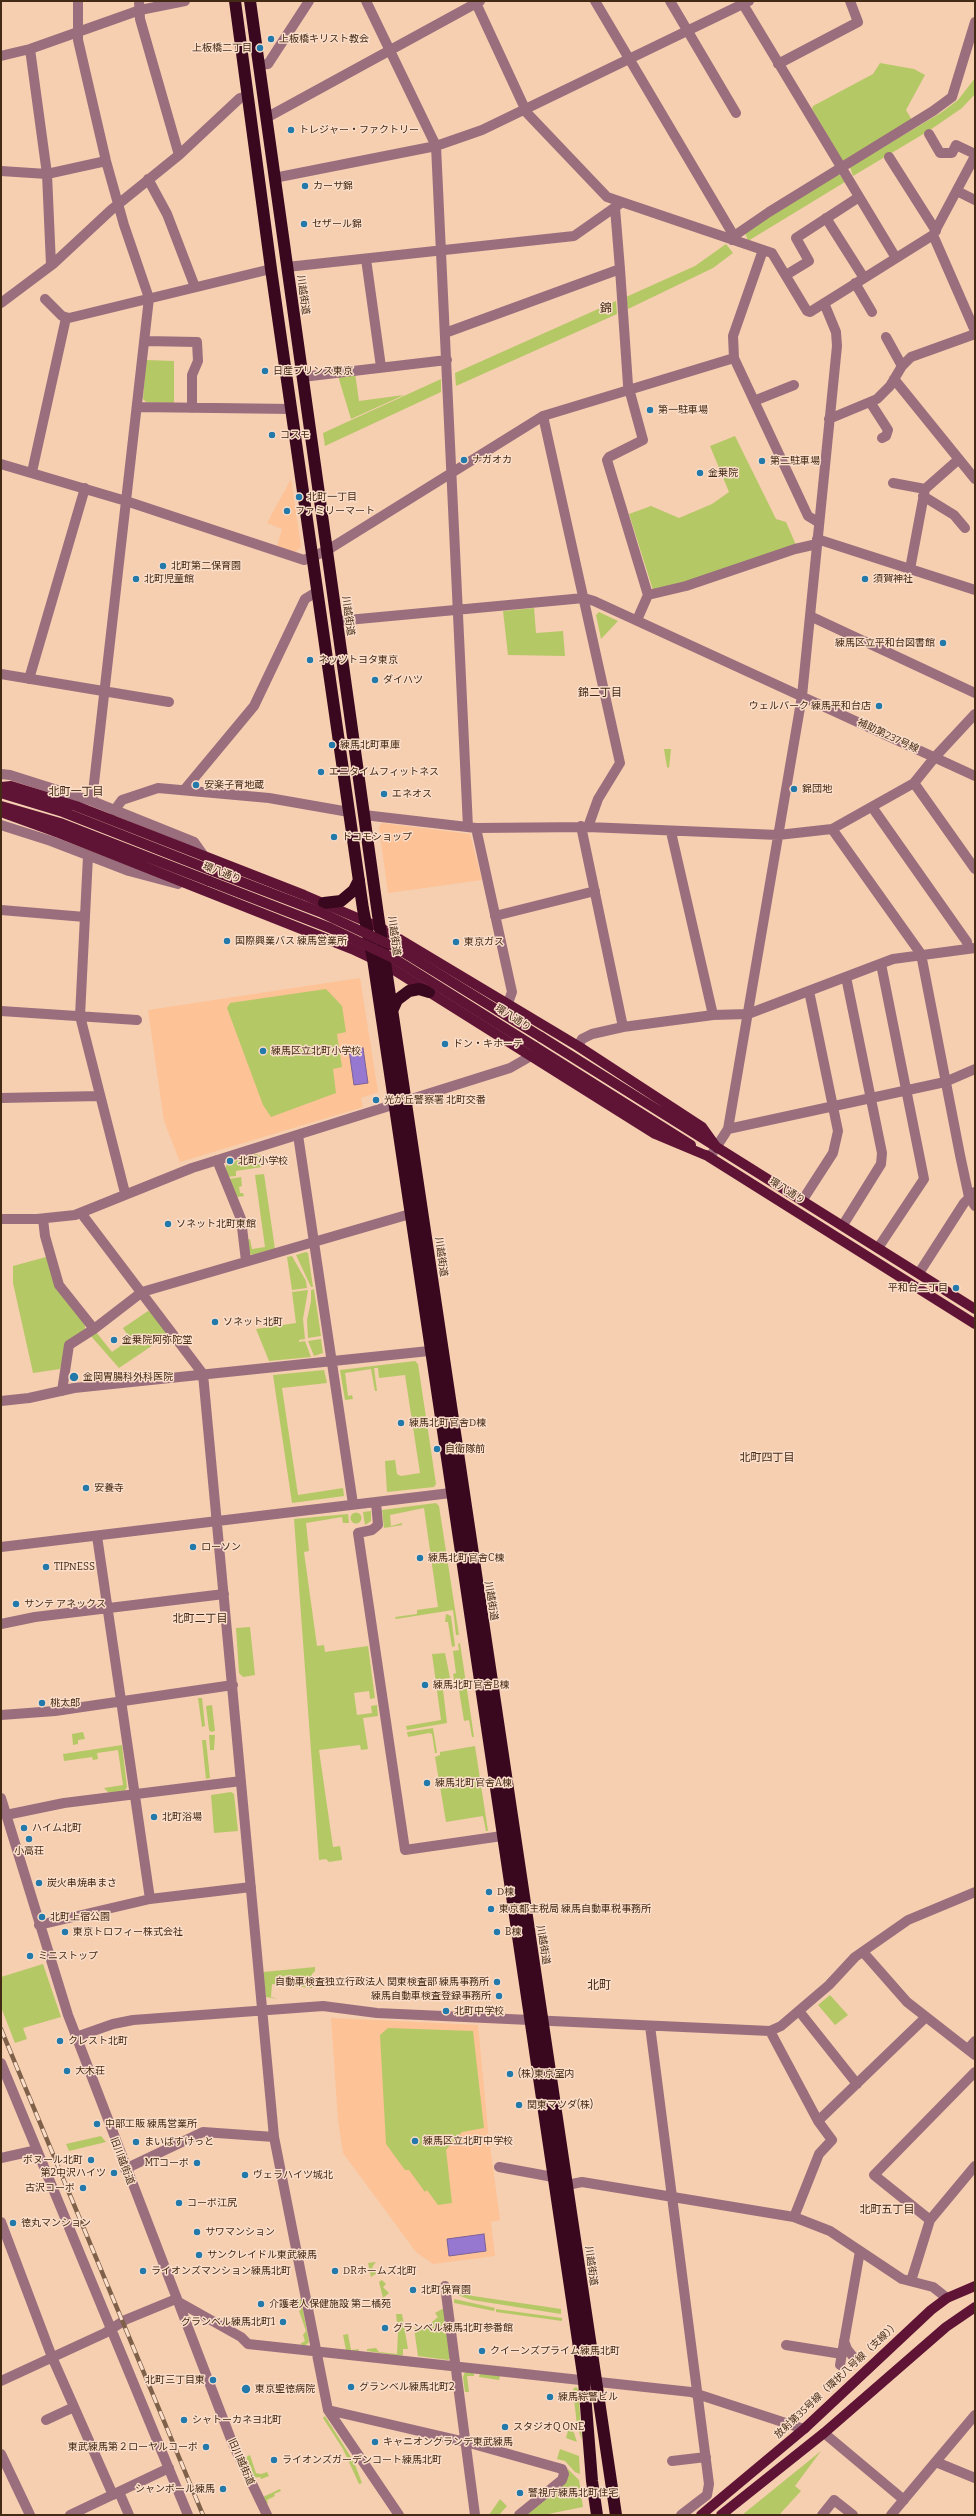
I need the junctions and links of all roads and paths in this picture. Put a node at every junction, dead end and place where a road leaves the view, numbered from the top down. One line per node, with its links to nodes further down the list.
1 (78, 1): 15 (street)
2 (185, 1): 12 (street)
3 (235, 1): 23 (highway)
4 (250, 1): 22 (highway, 川越街道)
5 (308, 1): 22 (street)
6 (366, 1): 18 (street)
7 (595, 1): 20 (street)
8 (670, 1): 14 (street)
9 (850, 1): 21 (street)
10 (477, 2): 18 (street); 24 (street)
11 (744, 2): 14 (street); 21 (street)
12 (140, 6): 15 (street); 29 (street)
13 (975, 22): 16 (street)
14 (687, 30): 20 (street); 25 (street)
15 (78, 32): 17 (street); 32 (street)
16 (973, 36): 33 (street)
17 (30, 49): 19 (street); 35 (street)
18 (390, 50): 26 (street); 28 (street)
19 (1, 56)
20 (630, 58): 24 (street); 45 (street)
21 (778, 64): 33 (street)
22 (258, 65): 26 (highway, 川越街道)
23 (248, 96): 29 (street); 52 (highway)
24 (525, 109): 28 (street); 42 (street)
25 (736, 113)
26 (266, 118): 36 (highway, 川越街道)
27 (929, 134): 31 (street)
28 (436, 146): 36 (street); 47 (street)
29 (179, 155): 37 (street)
30 (889, 157): 44 (street)
31 (974, 158): 38 (street)
32 (106, 161): 35 (street); 41 (street)
33 (840, 168): 39 (street); 45 (street)
34 (1, 171): 35 (street)
35 (47, 174): 50 (street)
36 (274, 178): 51 (highway, 川越街道)
37 (148, 179): 41 (street); 57 (street)
38 (957, 191): 40 (street); 44 (street)
39 (859, 197): 43 (street); 48 (street)
40 (975, 200)
41 (118, 204): 50 (street); 58 (street)
42 (618, 205): 45 (street); 47 (street); 53 (street)
43 (826, 218): 54 (street); 55 (street)
44 (935, 233): 48 (street); 64 (street)
45 (733, 239): 46 (street)
46 (762, 250): 54 (street); 68 (street)
47 (441, 251): 49 (street); 65 (street)
48 (896, 258): 55 (street)
49 (366, 259): 51 (street); 71 (street)
50 (51, 266): 60 (street)
51 (287, 267): 72 (highway, 川越街道)
52 (271, 269): 57 (street); 80 (highway)
53 (620, 269): 65 (street); 75 (street)
54 (786, 275): 61 (street)
55 (864, 278): 56 (street)
56 (855, 283): 61 (street); 62 (street)
57 (195, 287): 58 (street)
58 (149, 298): 63 (street); 67 (street)
59 (45, 299): 63 (street)
60 (1, 303)
61 (824, 303): 82 (street)
62 (872, 312)
63 (66, 318): 86 (street)
64 (975, 332): 70 (street)
65 (445, 333): 69 (street)
66 (886, 337): 70 (street)
67 (145, 341): 78 (street); 79 (street)
68 (734, 358): 75 (street); 76 (street)
69 (447, 360): 71 (street); 87 (street)
70 (902, 366): 73 (street)
71 (381, 367): 72 (street)
72 (302, 377): 96 (highway, 川越街道)
73 (894, 379): 77 (street); 84 (street)
74 (794, 385): 76 (street)
75 (629, 390): 81 (street); 101 (street)
76 (754, 401): 93 (street)
77 (870, 402): 82 (street); 83 (street)
78 (137, 407): 79 (street); 92 (street)
79 (192, 408): 80 (street)
80 (292, 409): 97 (highway)
81 (543, 416): 87 (street); 102 (street)
82 (829, 419): 93 (street)
83 (882, 438)
84 (959, 459): 88 (street); 91 (street)
85 (1, 464): 86 (street)
86 (32, 472): 90 (street)
87 (452, 472): 96 (street); 103 (street)
88 (975, 479)
89 (894, 483): 91 (street)
90 (85, 488): 92 (street); 108 (street)
91 (924, 492): 94 (street); 98 (street)
92 (126, 501): 97 (street); 109 (street)
93 (818, 522): 95 (street)
94 (965, 528)
95 (817, 541): 98 (street); 101 (street); 104 (street)
96 (326, 551): 97 (street); 106 (highway, 川越街道)
97 (314, 558): 100 (highway)
98 (910, 569): 99 (street)
99 (975, 590)
100 (318, 591): 119 (street); 126 (highway)
101 (648, 595): 105 (street)
102 (584, 598): 103 (street); 105 (street, 補助第237号線); 129 (street)
103 (459, 610): 106 (street); 130 (street)
104 (810, 616): 110 (street); 111 (street)
105 (637, 620): 111 (street, 補助第237号線)
106 (337, 621): 127 (highway, 川越街道)
107 (1, 674): 108 (street)
108 (29, 679): 109 (street)
109 (105, 692): 112 (street); 121 (street)
110 (975, 693)
111 (802, 696): 114 (street, 補助第237号線); 133 (street)
112 (169, 702)
113 (975, 714): 114 (street)
114 (935, 757): 116 (street, 補助第237号線); 117 (street)
115 (1, 774): 121 (street)
116 (975, 776)
117 (914, 783): 123 (street); 136 (street)
118 (1, 787): 135 (main road)
119 (185, 790): 124 (street); 126 (street)
120 (1, 793): 179 (main road, 環八通り, bridge)
121 (92, 801): 124 (street)
122 (1, 806): 180 (main road, 環八通り, bridge)
123 (872, 807): 131 (street); 148 (street)
124 (114, 811): 135 (street)
125 (1, 812): 138 (main road)
126 (349, 812): 137 (highway)
127 (364, 815): 130 (street); 147 (highway, 川越街道)
128 (1, 825): 134 (street)
129 (584, 826): 130 (street); 132 (street); 139 (street)
130 (472, 828): 143 (street)
131 (832, 829): 133 (street); 149 (street)
132 (671, 832): 133 (street); 163 (street)
133 (778, 836): 161 (street)
134 (88, 856): 138 (street); 144 (street)
135 (204, 856): 140 (main road)
136 (975, 870)
137 (359, 880): 141 (highway); 145 (highway)
138 (201, 890): 146 (main road)
139 (595, 891): 143 (street); 165 (street)
140 (304, 895): 141 (main road); 146 (main road)
141 (324, 904): 145 (main road)
142 (1, 910): 144 (street)
143 (495, 916): 157 (street)
144 (85, 917): 162 (street)
145 (366, 921): 147 (main road); 150 (highway)
146 (292, 926): 150 (main road)
147 (381, 928): 152 (highway, 川越街道); 153 (main road)
148 (972, 948): 149 (street)
149 (921, 954): 151 (street); 169 (street)
150 (372, 959): 152 (main road); 175 (highway)
151 (881, 964): 154 (street); 170 (street)
152 (386, 965): 156 (main road); 160 (highway, 川越街道)
153 (462, 975): 157 (main road); 158 (main road)
154 (846, 977): 155 (street); 173 (street)
155 (809, 991): 161 (street); 176 (street)
156 (429, 992): 158 (main road); 160 (highway)
157 (508, 1002): 166 (main road)
158 (450, 1005): 167 (main road)
159 (1, 1011): 162 (street)
160 (392, 1011): 174 (highway, 川越街道)
161 (748, 1014): 163 (street); 177 (street)
162 (80, 1016): 164 (street); 171 (street)
163 (713, 1016): 165 (street)
164 (137, 1020)
165 (623, 1026): 166 (street)
166 (578, 1046): 179 (main road)
167 (531, 1056): 174 (street); 180 (main road)
168 (975, 1069): 169 (street)
169 (945, 1082): 170 (street); 183 (street)
170 (906, 1091): 173 (street); 192 (street)
171 (100, 1096): 172 (street); 182 (street)
172 (1, 1098)
173 (871, 1098): 176 (street); 190 (street)
174 (406, 1100): 175 (street); 204 (highway, 川越街道)
175 (394, 1105): 178 (street); 187 (highway)
176 (834, 1107): 177 (street); 184 (street)
177 (728, 1129): 179 (street)
178 (298, 1135): 181 (street); 191 (street)
179 (717, 1148): 180 (street); 184 (main road, 環八通り)
180 (710, 1157): 197 (main road, 環八通り)
181 (217, 1160): 182 (street); 193 (street)
182 (125, 1193): 186 (street)
183 (972, 1194): 185 (street); 194 (street)
184 (802, 1201): 190 (main road, 環八通り)
185 (975, 1206)
186 (81, 1213): 188 (street); 195 (street)
187 (410, 1214): 191 (street); 199 (highway)
188 (43, 1218): 189 (street); 198 (street)
189 (1, 1219)
190 (843, 1225): 192 (main road, 環八通り)
191 (314, 1241): 193 (street); 200 (street)
192 (878, 1248): 194 (main road, 環八通り)
193 (246, 1261): 195 (street)
194 (919, 1273): 196 (main road, 環八通り)
195 (142, 1292): 198 (street); 201 (street)
196 (975, 1309)
197 (975, 1324)
198 (94, 1329): 202 (street)
199 (429, 1351): 200 (street); 205 (highway)
200 (332, 1361): 201 (street); 207 (street)
201 (203, 1374): 202 (street); 208 (street)
202 (62, 1391): 203 (street)
203 (1, 1401)
204 (463, 1491): 205 (street); 231 (highway, 川越街道)
205 (450, 1493): 206 (street); 221 (highway)
206 (376, 1502): 207 (street); 221 (street)
207 (354, 1504): 208 (street)
208 (218, 1521): 209 (street); 211 (street)
209 (97, 1536): 210 (street); 212 (street)
210 (1, 1547)
211 (224, 1594): 212 (street); 214 (street)
212 (108, 1608): 213 (street); 215 (street)
213 (1, 1624)
214 (233, 1685): 215 (street); 217 (street)
215 (120, 1701): 216 (street); 218 (street)
216 (1, 1715)
217 (241, 1781): 218 (street); 222 (street)
218 (134, 1794): 220 (street); 224 (street)
219 (1, 1798): 220 (street, 旧川越街道)
220 (6, 1815): 225 (street, 旧川越街道)
221 (502, 1836): 230 (highway)
222 (251, 1887): 224 (street); 227 (street)
223 (975, 1892): 226 (street)
224 (150, 1899): 225 (street)
225 (39, 1925): 234 (street, 旧川越街道)
226 (863, 1952): 228 (street); 229 (street)
227 (263, 2011): 230 (street); 234 (street); 241 (street)
228 (799, 2011): 233 (street); 239 (street)
229 (926, 2017): 236 (street); 239 (street)
230 (529, 2021): 231 (street); 247 (highway)
231 (543, 2021): 232 (street); 248 (highway, 川越街道)
232 (650, 2026): 233 (street); 249 (street)
233 (770, 2032): 240 (street)
234 (76, 2037): 246 (street, 旧川越街道)
235 (975, 2041): 236 (street)
236 (971, 2052)
237 (1, 2063): 242 (street)
238 (975, 2072): 251 (street)
239 (857, 2084): 240 (street)
240 (818, 2121): 250 (street)
241 (274, 2136): 246 (street); 263 (street)
242 (37, 2150): 243 (street); 260 (street)
243 (1, 2158)
244 (975, 2166): 251 (street)
245 (499, 2167): 247 (street)
246 (126, 2169): 258 (street, 旧川越街道)
247 (553, 2177): 270 (highway)
248 (567, 2185): 249 (street); 271 (highway, 川越街道)
249 (672, 2196): 250 (street); 272 (street)
250 (794, 2217): 253 (street)
251 (930, 2220): 254 (street)
252 (1, 2222): 265 (street)
253 (860, 2251): 254 (street); 261 (street)
254 (910, 2281): 257 (street)
255 (445, 2286): 268 (street)
256 (975, 2286): 257 (main road, 放射第35号線（環状八号線（支線））)
257 (947, 2298): 277 (main road, 放射第35号線（環状八号線（支線））)
258 (176, 2300): 260 (street); 263 (street); 293 (street, 旧川越街道)
259 (975, 2307): 278 (main road)
260 (111, 2328): 265 (street); 284 (street)
261 (844, 2341): 264 (street); 266 (street)
262 (786, 2346): 264 (street)
263 (315, 2352): 268 (street); 274 (street)
264 (842, 2354): 267 (street)
265 (52, 2357): 269 (street); 273 (street)
266 (855, 2359)
267 (840, 2365)
268 (457, 2366): 270 (street); 279 (street)
269 (1, 2381)
270 (584, 2381): 271 (street); 297 (highway)
271 (597, 2383): 272 (street); 298 (highway, 川越街道)
272 (698, 2395): 277 (street); 281 (street)
273 (74, 2407): 276 (street); 286 (street)
274 (328, 2410): 279 (street); 294 (street)
275 (975, 2415): 283 (street)
276 (46, 2420)
277 (804, 2429): 300 (main road, 放射第35号線（環状八号線（支線））)
278 (824, 2433): 287 (street); 301 (main road)
279 (466, 2442): 295 (street); 296 (street)
280 (1, 2454): 289 (street)
281 (706, 2457): 282 (street); 299 (street)
282 (672, 2461)
283 (936, 2462): 285 (street); 287 (street)
284 (169, 2468): 286 (street); 292 (street)
285 (975, 2478)
286 (116, 2494): 288 (street); 291 (street)
287 (904, 2500): 304 (street)
288 (83, 2512): 290 (street)
289 (30, 2515)
290 (70, 2515)
291 (129, 2515)
292 (188, 2515)
293 (267, 2515)
294 (399, 2515)
295 (475, 2515)
296 (519, 2515)
297 (597, 2515)
298 (616, 2515)
299 (681, 2515)
300 (701, 2515)
301 (721, 2515)
302 (822, 2515): 303 (street)
303 (853, 2515)
304 (891, 2515)

